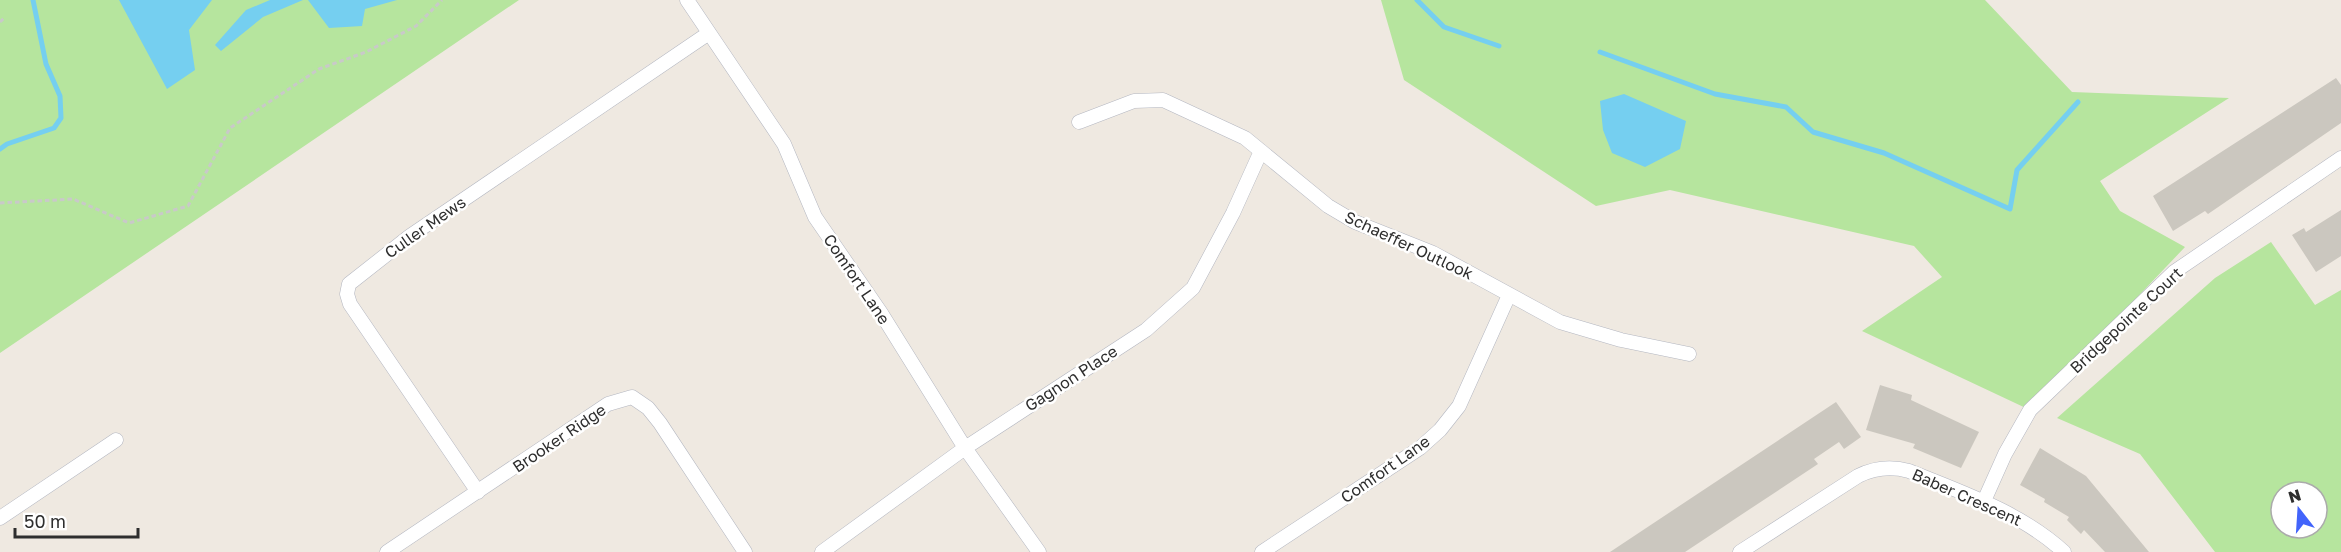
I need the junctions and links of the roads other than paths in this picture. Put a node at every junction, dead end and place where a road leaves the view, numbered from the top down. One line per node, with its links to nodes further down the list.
1 (687, 0): 2 (street, Comfort Lane)
2 (709, 33): 9 (street, Comfort Lane); 10 (street, Culler Mews)
3 (1079, 122): 4 (street, Schaeffer Outlook)
4 (1261, 151): 6 (street, Schaeffer Outlook); 9 (street, Gagnon Place)
5 (2341, 158): 11 (street, Bridgepointe Court)
6 (1509, 295): 7 (street, Schaeffer Outlook); 17 (street, Comfort Lane)
7 (1689, 354)
8 (116, 440): 12 (street)
9 (965, 448): 15 (street, Gagnon Place); 16 (street, Comfort Lane)
10 (478, 492): 13 (street, Brooker Ridge); 14 (street, Brooker Ridge)
11 (1984, 501): 18 (street, Baber Crescent); 19 (street, Baber Crescent)
12 (0, 518)
13 (387, 552)
14 (745, 552)
15 (822, 552)
16 (1040, 552)
17 (1262, 552)
18 (1740, 552)
19 (2064, 552)

